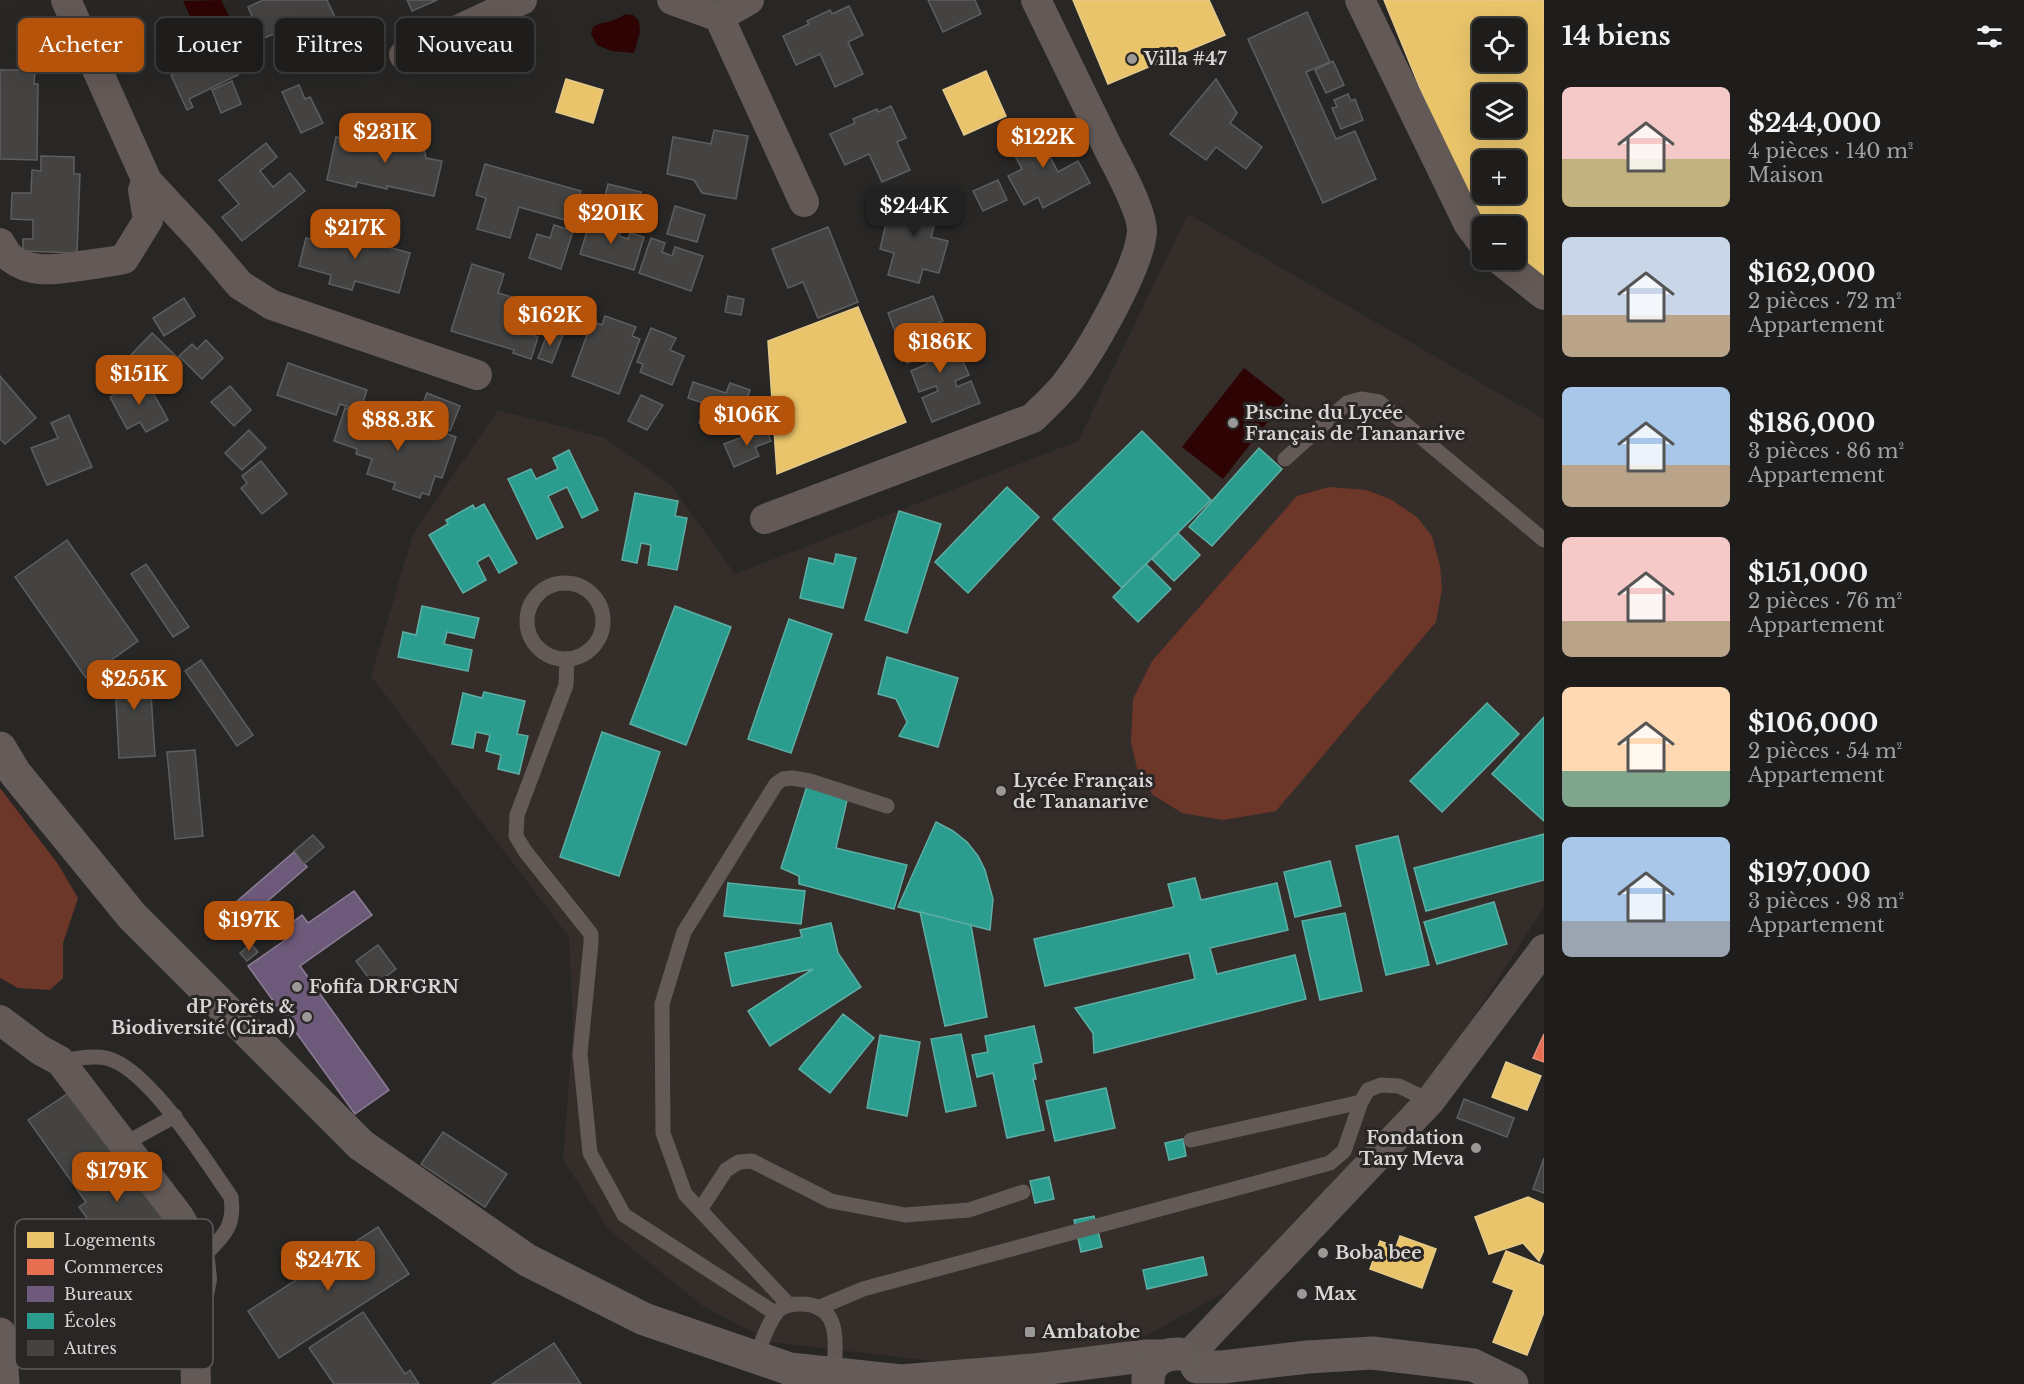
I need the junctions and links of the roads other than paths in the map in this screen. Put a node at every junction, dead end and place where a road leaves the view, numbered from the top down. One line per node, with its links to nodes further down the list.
1 (66, 0): 9 (street)
2 (522, 0): 8 (street)
3 (672, 0): 7 (street)
4 (749, 0): 7 (street)
5 (1036, 0): 17 (street)
6 (1360, 0): 11 (street)
7 (719, 17): 10 (street)
8 (483, 18)
9 (147, 181): 12 (street); 15 (street)
10 (804, 202)
11 (1472, 228)
12 (0, 243)
13 (1513, 270): 14 (street)
14 (1544, 295)
15 (477, 375)
16 (1285, 459): 18 (lane)
17 (765, 519)
18 (1544, 540)
19 (567, 658): 19 (lane); 34 (lane)
20 (0, 748): 37 (street)
21 (887, 806): 31 (lane)
22 (1544, 949): 25 (street)
23 (0, 1020): 24 (street)
24 (60, 1061): 27 (lane); 29 (street)
25 (1430, 1101): 26 (lane); 40 (street)
26 (1361, 1102): 28 (lane); 35 (lane)
27 (175, 1116): 29 (lane); 33 (lane)
28 (1191, 1140)
29 (124, 1144): 32 (street)
30 (1023, 1192): 31 (lane)
31 (700, 1210): 34 (lane)
32 (181, 1219)
33 (213, 1246)
34 (782, 1308): 35 (lane); 37 (lane)
35 (818, 1308): 39 (lane)
36 (0, 1334): 41 (street)
37 (755, 1357): 39 (street)
38 (196, 1369): 42 (street)
39 (834, 1374): 40 (street)
40 (1180, 1374): 43 (street)
41 (3, 1384)
42 (196, 1384)
43 (1512, 1384)

